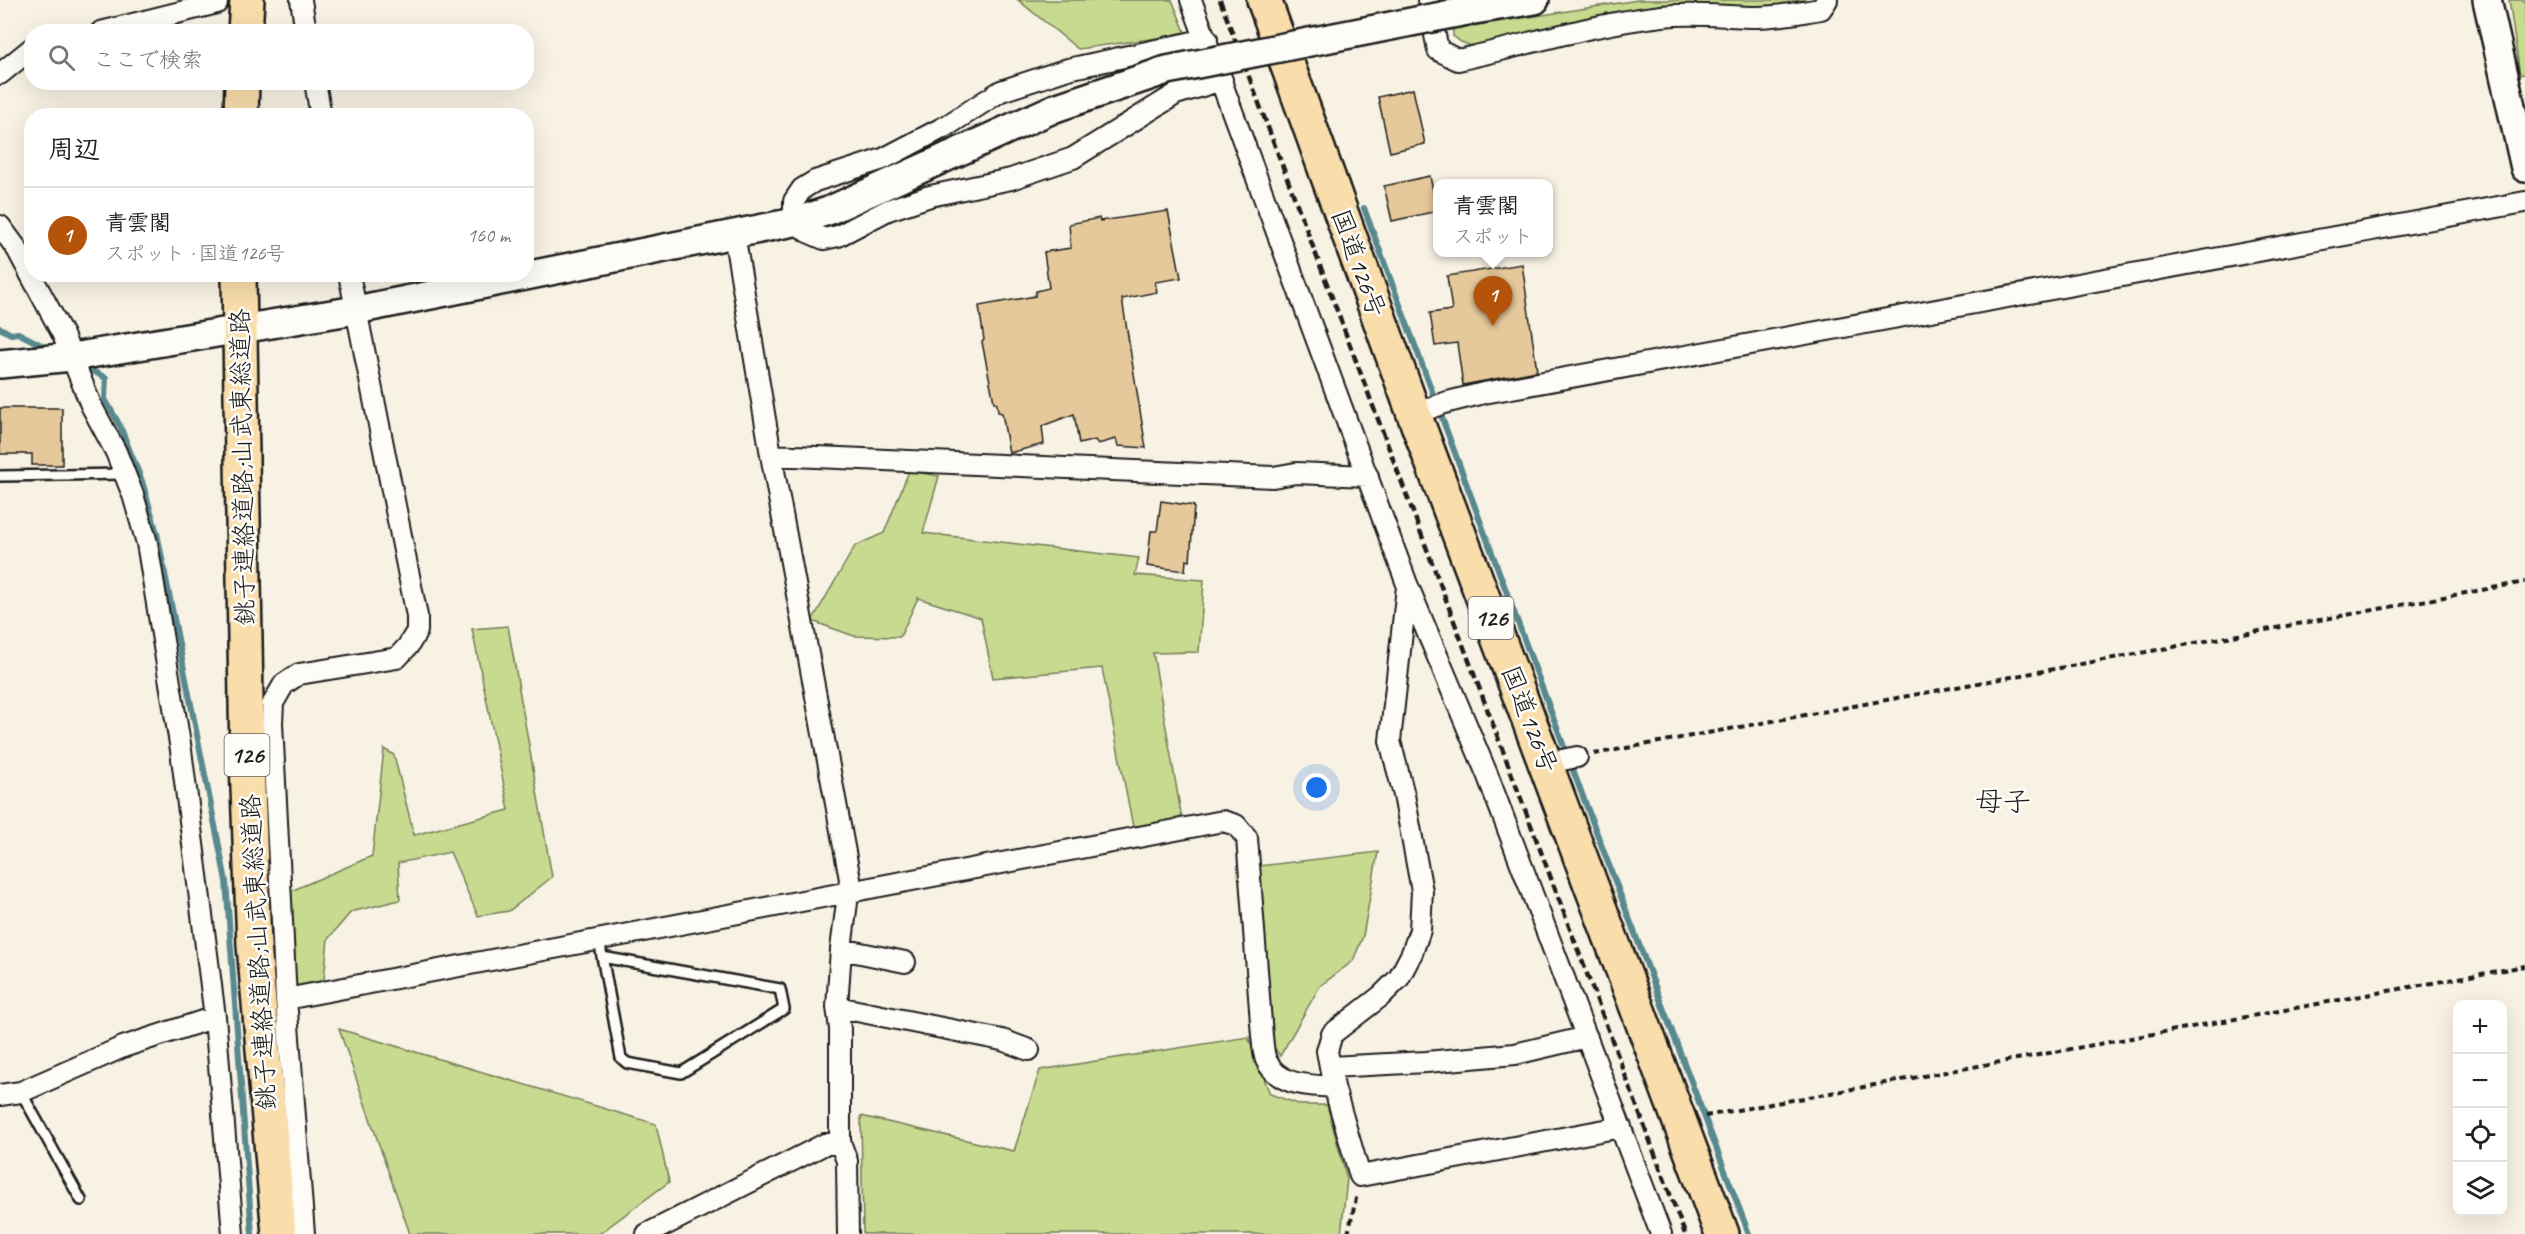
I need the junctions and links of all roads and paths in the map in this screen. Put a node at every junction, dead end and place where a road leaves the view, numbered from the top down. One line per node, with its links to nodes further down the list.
1 (217, 0): 10 (street)
2 (247, 0): 11 (highway)
3 (301, 0): 12 (street)
4 (1191, 0): 13 (street)
5 (1264, 0): 15 (highway, 国道126号 / 126)
6 (1428, 0): 8 (street)
7 (1535, 0): 24 (street, bridge)
8 (1827, 0)
9 (2487, 0): 22 (street)
10 (133, 24)
11 (246, 24)
12 (305, 24)
13 (1207, 39): 17 (street); 24 (street)
14 (24, 54): 16 (street)
15 (1284, 56): 17 (street); 37 (highway, 国道126号 / 126)
16 (0, 74)
17 (1220, 76): 24 (street); 41 (street)
18 (242, 90): 20 (highway)
19 (316, 90): 21 (street)
20 (240, 108)
21 (320, 108)
22 (2525, 168)
23 (2525, 202): 37 (street)
24 (794, 222): 26 (street)
25 (0, 226): 27 (street)
26 (734, 234): 28 (street); 38 (street)
27 (24, 262)
28 (534, 274)
29 (35, 282): 35 (street)
30 (239, 282): 34 (highway, 銚子連絡道路;山武東総道路 / 126)
31 (351, 282): 33 (street)
32 (495, 282): 33 (street)
33 (356, 310): 34 (street); 50 (street)
34 (238, 331): 35 (street); 65 (highway, 銚子連絡道路;山武東総道路 / 126)
35 (72, 357): 36 (street); 39 (street)
36 (0, 364)
37 (1430, 408): 44 (highway, 国道126号 / 126)
38 (771, 455): 41 (street); 45 (street)
39 (125, 474): 40 (lane); 52 (street)
40 (0, 476)
41 (1368, 476): 43 (street)
42 (2525, 582): 44 (path)
43 (1407, 584): 53 (street); 55 (street)
44 (1562, 760): 71 (highway, 国道126号 / 126)
45 (850, 891): 46 (street); 47 (street); 56 (street)
46 (600, 949): 46 (lane); 50 (street)
47 (841, 949): 48 (street); 51 (street)
48 (905, 962)
49 (2525, 966): 59 (path)
50 (286, 999): 66 (street)
51 (837, 1007): 54 (street); 61 (street)
52 (214, 1017): 57 (street); 64 (street)
53 (1587, 1037): 55 (street); 60 (street)
54 (1029, 1050)
55 (1330, 1067): 56 (street)
56 (1334, 1087): 62 (street)
57 (21, 1092): 58 (street); 63 (lane)
58 (0, 1095)
59 (1719, 1114)
60 (1621, 1126): 62 (street); 70 (street)
61 (840, 1142): 67 (street); 68 (street)
62 (1360, 1176): 69 (path)
63 (81, 1200)
64 (233, 1234)
65 (279, 1234)
66 (304, 1234)
67 (647, 1234)
68 (848, 1234)
69 (1348, 1234)
70 (1661, 1234)
71 (1722, 1234)

